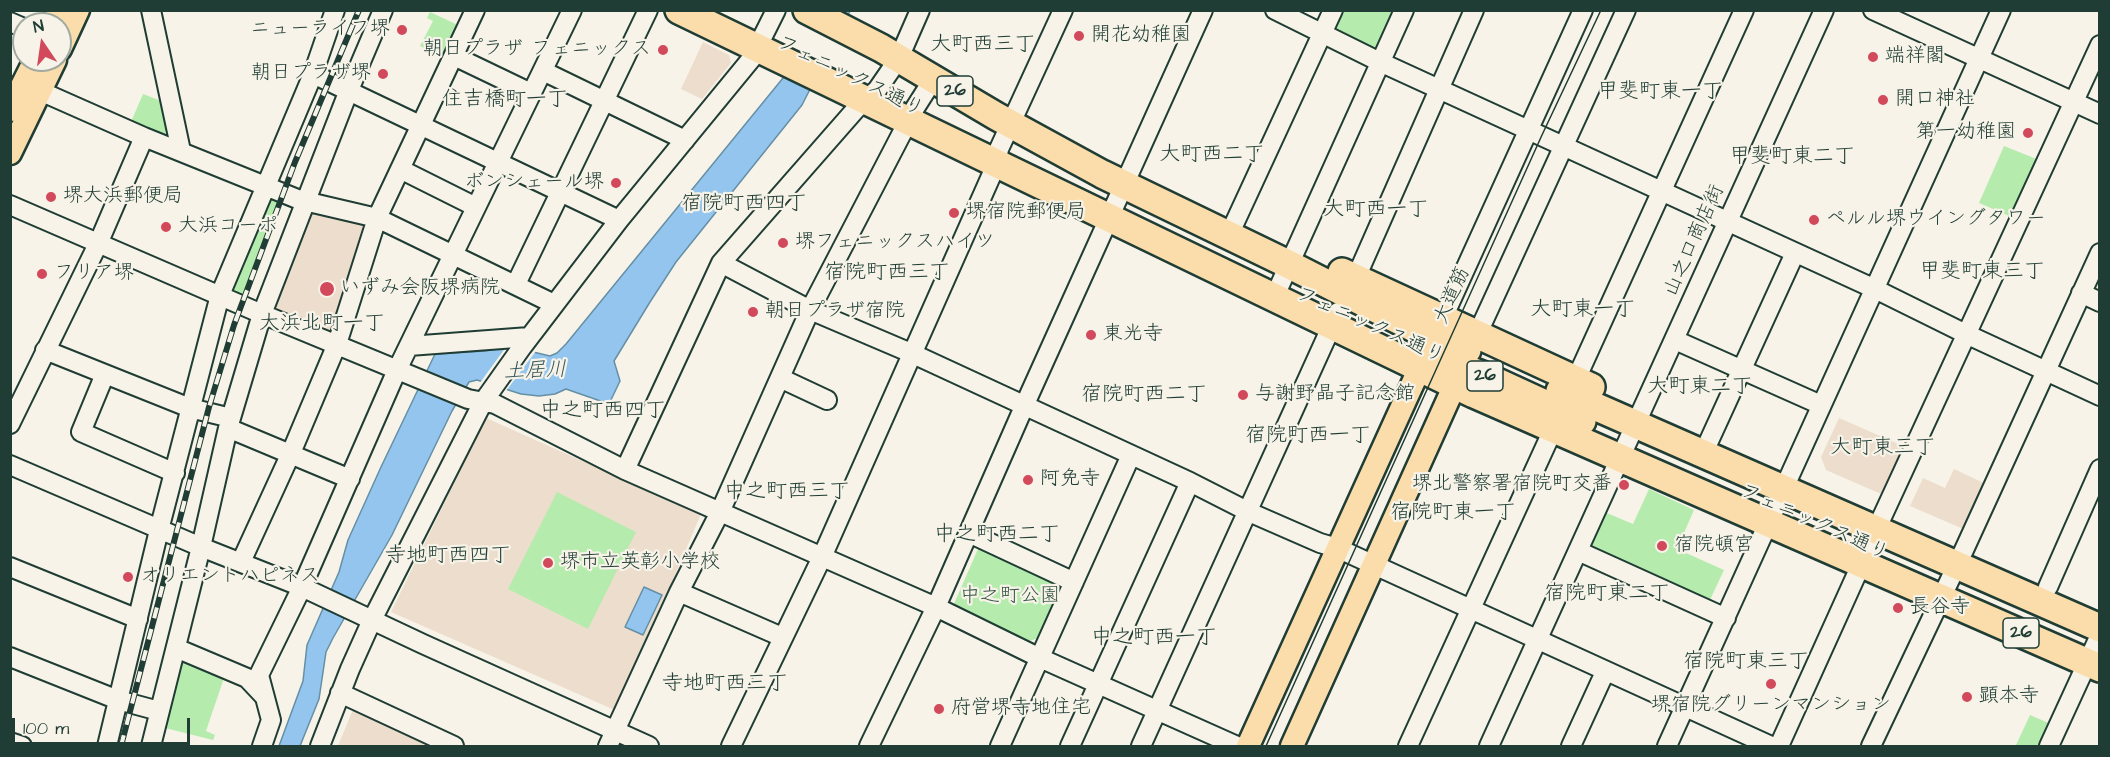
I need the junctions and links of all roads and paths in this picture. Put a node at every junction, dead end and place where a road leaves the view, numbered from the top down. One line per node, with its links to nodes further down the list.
1 (151, 10): 53 (street)
2 (335, 10): 35 (street)
3 (383, 10): 38 (street)
4 (572, 10): 32 (street)
5 (648, 10): 42 (street)
6 (679, 10): 26 (highway, 26)
7 (715, 10): 26 (highway, フェニックス通り / 26)
8 (776, 10): 26 (street)
9 (807, 10): 29 (highway, フェニックス通り / 26)
10 (920, 10): 29 (street)
11 (1203, 10): 61 (street)
12 (1275, 10): 25 (street)
13 (1333, 10): 25 (street)
14 (1404, 10): 31 (street)
15 (1474, 10): 37 (street)
16 (1583, 10): 49 (street, 大道筋)
17 (1626, 10): 52 (street, 大道筋)
18 (1744, 10): 59 (street)
19 (1824, 10): 67 (street, 山之口商店街)
20 (1873, 10): 24 (street)
21 (2001, 10): 30 (street)
22 (473, 11): 28 (street)
23 (1056, 13): 48 (street)
24 (1902, 17): 30 (street)
25 (1323, 33): 31 (street); 68 (street)
26 (767, 45): 41 (highway, フェニックス通り / 26); 51 (street)
27 (2100, 45): 43 (street)
28 (454, 56): 40 (street); 47 (street)
29 (899, 58): 36 (highway, フェニックス通り / 26); 41 (street)
30 (1979, 58): 43 (street); 76 (street)
31 (1380, 62): 37 (street); 74 (street)
32 (543, 70): 40 (street); 42 (street)
33 (29, 72): 44 (main road)
34 (49, 72): 39 (main road)
35 (313, 74): 38 (street); 58 (street)
36 (934, 78): 46 (street); 48 (highway, フェニックス通り / 26)
37 (1439, 88): 49 (street); 80 (street)
38 (349, 90): 47 (street); 62 (street)
39 (40, 91): 50 (street); 54 (main road)
40 (531, 93): 56 (street)
41 (872, 95): 46 (highway, フェニックス通り / 26); 73 (street)
42 (605, 101): 51 (street); 60 (street)
43 (2074, 102): 45 (street); 84 (street)
44 (10, 110)
45 (2100, 114)
46 (912, 115): 55 (highway, フェニックス通り / 26); 82 (street)
47 (420, 124): 56 (street); 57 (street)
48 (1011, 124): 55 (street); 61 (highway, 26)
49 (1528, 129): 52 (street); 88 (street, 大道筋)
50 (144, 137): 53 (street); 69 (street)
51 (685, 140): 66 (street)
52 (1563, 146): 59 (street); 92 (street, 大道筋)
53 (181, 151): 58 (street)
54 (10, 153)
55 (997, 157): 61 (highway, フェニックス通り / 26); 91 (street)
56 (498, 162): 60 (street); 64 (street)
57 (400, 169): 64 (street); 65 (street)
58 (266, 186): 62 (street); 78 (street)
59 (1662, 191): 67 (street); 101 (street)
60 (560, 192): 66 (street); 75 (street)
61 (1120, 195): 68 (highway, 26); 74 (highway, フェニックス通り / 26); 102 (street)
62 (307, 202): 65 (street); 83 (street)
63 (10, 205): 69 (street)
64 (476, 207): 72 (street)
65 (377, 218): 72 (street); 87 (street)
66 (619, 220): 81 (street)
67 (1728, 222): 70 (street); 85 (street, 山之口商店街)
68 (1233, 228): 74 (highway, 26)
69 (98, 244): 78 (street); 90 (street)
70 (1795, 253): 76 (street); 94 (street)
71 (2100, 253): 77 (street)
72 (454, 254): 75 (street); 89 (street)
73 (722, 263): 82 (street); 113 (street)
74 (1285, 274): 80 (highway, 26); 80 (highway, フェニックス通り / 26)
75 (516, 284): 81 (street)
76 (1875, 289): 84 (street); 103 (street)
77 (2080, 293): 79 (street); 95 (street)
78 (220, 295): 83 (street); 104 (street)
79 (2100, 302)
80 (1343, 303): 88 (highway, 26); 88 (highway, フェニックス通り / 26); 119 (street)
81 (554, 304): 86 (street)
82 (810, 310): 91 (street); 97 (street)
83 (262, 314): 87 (street); 105 (street)
84 (1966, 334): 95 (street); 122 (street)
85 (1675, 340): 94 (street); 107 (street, 山之口商店街)
86 (526, 342): 89 (street); 98 (street)
87 (337, 344): 93 (street); 109 (street)
88 (1431, 344): 92 (highway, 26); 92 (highway, フェニックス通り / 26); 124 (main road, 大道筋)
89 (409, 346): 93 (street)
90 (45, 350): 96 (street); 106 (street)
91 (911, 353): 102 (street); 126 (street)
92 (1466, 360): 101 (highway, 26); 101 (highway, 26); 128 (main road, 大道筋)
93 (397, 369): 98 (street); 115 (street)
94 (1741, 369): 103 (street); 108 (street)
95 (2045, 371): 99 (street); 130 (street)
96 (105, 374): 104 (street); 114 (street)
97 (780, 378): 100 (street); 118 (street)
98 (481, 396): 113 (street); 140 (street)
99 (2100, 396)
100 (827, 400)
101 (1565, 404): 107 (highway, 26); 107 (highway, 26); 136 (street)
102 (1024, 405): 110 (street); 121 (street)
103 (1821, 405): 117 (street)
104 (190, 408): 105 (street); 114 (street)
105 (230, 423): 109 (street); 123 (street)
106 (10, 424)
107 (1635, 424): 108 (highway, 26); 117 (highway, フェニックス通り / 26); 125 (street, 山之口商店街)
108 (1706, 447): 117 (highway, 26)
109 (291, 453): 115 (street); 127 (street)
110 (1131, 455): 116 (street); 131 (street)
111 (10, 465): 120 (street)
112 (2100, 469): 133 (street)
113 (625, 470): 118 (street)
114 (175, 473): 120 (street)
115 (350, 479): 132 (street)
116 (1190, 482): 119 (street); 148 (street)
117 (1780, 498): 122 (highway, 26); 122 (highway, 26); 138 (street)
118 (720, 512): 126 (street); 134 (street)
119 (1249, 512): 124 (street); 154 (street)
120 (159, 530): 123 (street); 139 (street)
121 (969, 533): 131 (street); 135 (street)
122 (1872, 539): 130 (highway, 26); 130 (highway, フェニックス通り / 26); 177 (street)
123 (201, 547): 127 (street); 143 (street)
124 (1337, 548): 128 (street); 170 (main road, 大道筋)
125 (1578, 551): 138 (street); 142 (street, 山之口商店街)
126 (822, 557): 135 (street); 141 (street)
127 (241, 562): 132 (street)
128 (1372, 564): 136 (street); 171 (main road, 大道筋)
129 (10, 567): 139 (street)
130 (1953, 575): 133 (highway, 26); 144 (highway, 26); 144 (highway, フェニックス通り / 26); 178 (street)
131 (1074, 582): 146 (street)
132 (302, 587): 140 (street); 150 (street)
133 (2048, 587): 137 (highway, 26)
134 (679, 592): 141 (street); 155 (street)
135 (936, 607): 146 (street); 165 (street)
136 (1471, 610): 142 (street); 172 (street)
137 (2100, 610)
138 (1726, 618): 152 (street)
139 (138, 619): 151 (street)
140 (372, 620): 149 (street); 155 (street)
141 (782, 637): 164 (street)
142 (1538, 639): 147 (street); 173 (street, 山之口商店街)
143 (176, 648): 150 (street); 153 (street)
144 (2097, 648): 179 (street)
145 (10, 657): 151 (street)
146 (1040, 658): 148 (street); 166 (street)
147 (1605, 672): 152 (street); 174 (street)
148 (1098, 684): 154 (street); 167 (street)
149 (340, 693): 161 (street); 162 (street)
150 (265, 698): 160 (street)
151 (118, 700): 153 (street); 158 (street)
152 (1686, 706): 175 (street); 176 (street)
153 (159, 711): 159 (street)
154 (1157, 711): 168 (street); 169 (street)
155 (612, 739): 163 (street)
156 (10, 742): 157 (street)
157 (22, 747)
158 (107, 747)
159 (151, 747)
160 (262, 747)
161 (320, 747)
162 (454, 747)
163 (649, 747)
164 (731, 747)
165 (869, 747)
166 (1000, 747)
167 (1070, 747)
168 (1142, 747)
169 (1237, 747)
170 (1248, 747)
171 (1292, 747)
172 (1408, 747)
173 (1489, 747)
174 (1570, 747)
175 (1667, 747)
176 (1770, 747)
177 (1779, 747)
178 (1871, 747)
179 (2049, 747)

